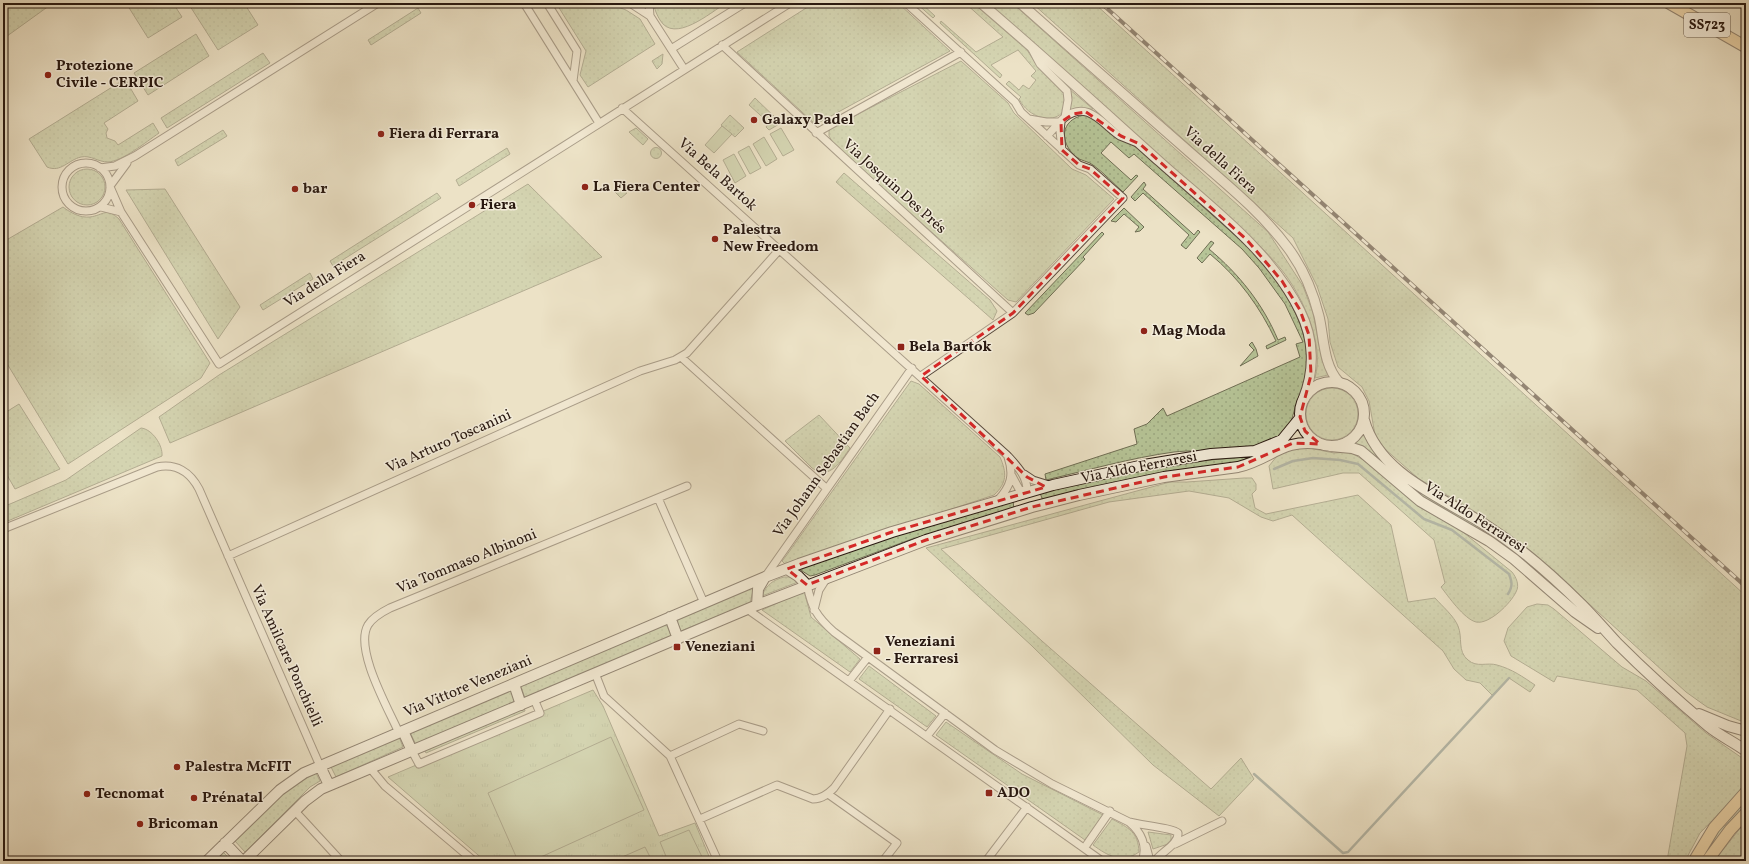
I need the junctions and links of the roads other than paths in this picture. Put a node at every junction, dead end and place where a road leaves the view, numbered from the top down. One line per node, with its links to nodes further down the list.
1 (378, 3): 28 (street)
2 (524, 3): 19 (street)
3 (547, 3): 19 (street)
4 (630, 3): 12 (street)
5 (649, 3): 12 (street)
6 (746, 3): 16 (street)
7 (790, 3): 13 (street, Via della Fiera)
8 (906, 3): 17 (street)
9 (981, 3): 14 (street)
10 (1020, 3): 38 (street, Via della Fiera)
11 (1669, 3): 15 (highway, SS723)
12 (650, 16): 16 (street)
13 (722, 45): 18 (street, Via della Fiera); 24 (street, Via Josquin Des Prés)
14 (1029, 45): 22 (street); 26 (street)
15 (1746, 47)
16 (671, 49): 18 (street)
17 (961, 52): 21 (street); 24 (street)
18 (684, 69): 20 (street, Via della Fiera)
19 (573, 81): 23 (street)
20 (622, 108): 23 (street, Via della Fiera); 33 (street, Via Bela Bartok)
21 (1029, 119): 22 (street); 25 (street)
22 (1063, 120): 25 (street); 26 (street); 27 (street)
23 (599, 123): 32 (street, Via della Fiera)
24 (816, 133): 34 (street, Via Josquin Des Prés)
25 (1047, 136): 27 (street)
26 (1140, 144): 39 (street)
27 (1062, 150): 34 (street)
28 (135, 156): 29 (street); 30 (street)
29 (100, 168): 30 (street, Via della Fiera); 31 (street)
30 (110, 187): 31 (street); 32 (street, Via della Fiera)
31 (101, 207): 32 (street)
32 (120, 212)
33 (780, 249): 35 (street, Via Arturo Toscanini); 36 (street, Via Bela Bartok)
34 (1013, 313): 37 (street)
35 (681, 357): 49 (street); 55 (street, Via Arturo Toscanini)
36 (912, 368): 37 (street, Via Bela Bartok); 49 (street, Via Johann Sebastian Bach)
37 (921, 376): 44 (street, Via Bela Bartok)
38 (1339, 382): 39 (main road); 41 (main road, Via Aldo Ferraresi)
39 (1304, 399): 40 (main road, Via Aldo Ferraresi)
40 (1300, 418): 42 (main road, Via Aldo Ferraresi); 47 (main road, Via Aldo Ferraresi)
41 (1364, 420): 43 (main road, Via Aldo Ferraresi); 67 (main road, Via Aldo Ferraresi)
42 (1320, 444): 43 (main road, Via Aldo Ferraresi); 53 (main road, Via Aldo Ferraresi)
43 (1330, 446): 67 (main road, Via Aldo Ferraresi)
44 (1007, 455): 45 (street, Via Bela Bartok); 46 (street)
45 (1022, 472): 47 (street, Via Bela Bartok); 50 (street, Via Bela Bartok)
46 (1012, 476): 50 (street); 52 (street)
47 (1053, 485): 50 (main road, Via Aldo Ferraresi)
48 (687, 486): 51 (street, Via Tommaso Albinoni)
49 (826, 488): 57 (street, Via Johann Sebastian Bach)
50 (1027, 493): 52 (main road, Via Aldo Ferraresi); 53 (main road)
51 (658, 498): 60 (street); 78 (street, Via Tommaso Albinoni)
52 (996, 502): 56 (main road, Via Aldo Ferraresi)
53 (1032, 507): 58 (main road, Via Aldo Ferraresi)
54 (3, 530): 55 (street, Via Amilcare Ponchielli)
55 (228, 556): 84 (street, Via Amilcare Ponchielli)
56 (788, 569): 57 (main road, Via Vittore Veneziani); 59 (main road)
57 (765, 577): 60 (main road, Via Vittore Veneziani); 61 (main road)
58 (827, 577): 59 (main road, Via Aldo Ferraresi); 63 (street)
59 (805, 586): 61 (main road); 63 (street)
60 (704, 603): 64 (main road, Via Vittore Veneziani)
61 (757, 605): 62 (main road); 65 (street)
62 (747, 609): 65 (street); 66 (main road)
63 (814, 610): 68 (street)
64 (670, 617): 66 (main road); 71 (main road, Via Vittore Veneziani)
65 (763, 620): 70 (street)
66 (678, 639): 69 (main road)
67 (1617, 643): 74 (main road, Via Aldo Ferraresi)
68 (868, 657): 70 (street); 76 (street)
69 (595, 673): 72 (main road); 83 (street)
70 (849, 681): 75 (street)
71 (514, 684): 73 (main road); 78 (main road, Via Vittore Veneziani)
72 (534, 699): 73 (main road); 81 (street)
73 (521, 705): 81 (main road)
74 (1687, 708): 77 (main road, Via Aldo Ferraresi); 82 (main road, Via Aldo Ferraresi)
75 (890, 710): 80 (street); 88 (street)
76 (945, 713): 80 (street); 91 (street)
77 (1746, 731)
78 (401, 732): 81 (main road); 84 (main road, Via Vittore Veneziani)
79 (763, 732): 83 (street)
80 (927, 736): 89 (street)
81 (412, 750): 85 (main road)
82 (1746, 752)
83 (670, 756): 93 (street)
84 (320, 766): 86 (main road); 97 (main road, Via Vittore Veneziani)
85 (370, 768): 86 (main road); 103 (street)
86 (329, 785): 90 (main road)
87 (1746, 792): 111 (highway)
88 (828, 794): 93 (street); 105 (street)
89 (1027, 807): 99 (street); 106 (street)
90 (294, 810): 101 (main road); 102 (street)
91 (1110, 811): 95 (street); 99 (street)
92 (1746, 813): 112 (highway)
93 (700, 819): 104 (street)
94 (1222, 821): 98 (street)
95 (1129, 822): 96 (street); 98 (street)
96 (1141, 837): 108 (street); 109 (street)
97 (225, 843): 100 (main road, Via Vittore Veneziani); 101 (main road)
98 (1175, 844): 110 (street)
99 (1084, 848): 107 (street)
100 (207, 861)
101 (243, 861)
102 (341, 861)
103 (474, 861)
104 (718, 861)
105 (883, 861)
106 (986, 861)
107 (1102, 861)
108 (1142, 861)
109 (1150, 861)
110 (1155, 861)
111 (1694, 861)
112 (1707, 861)

